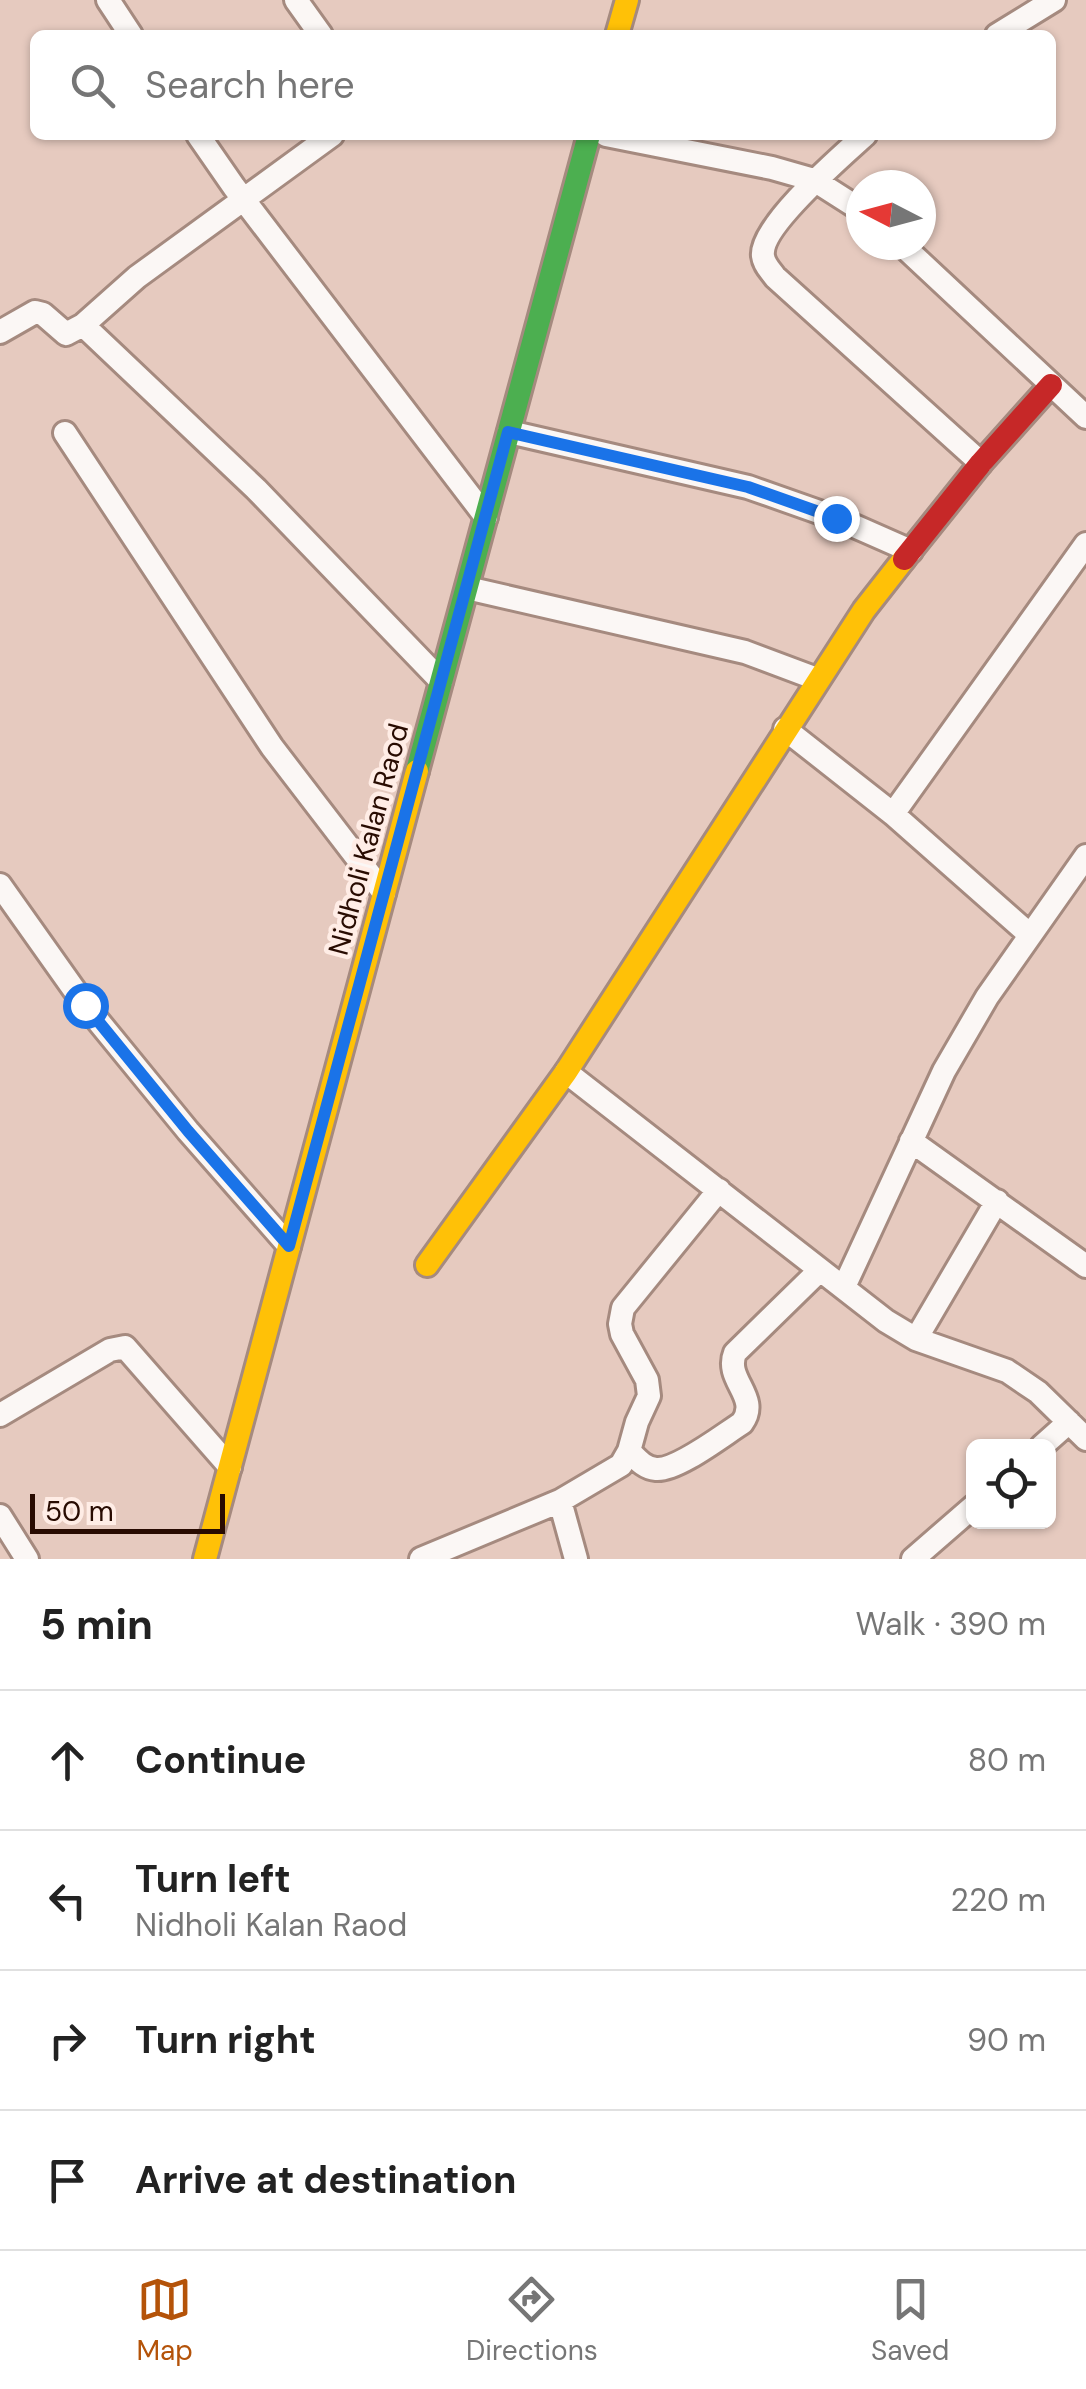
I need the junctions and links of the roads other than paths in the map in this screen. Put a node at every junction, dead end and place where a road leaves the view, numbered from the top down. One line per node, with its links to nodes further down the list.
1 (108, 0): 6 (street)
2 (326, 0): 5 (street)
3 (627, 0): 7 (street)
4 (1054, 0): 8 (street)
5 (309, 17)
6 (128, 30)
7 (619, 30)
8 (1005, 30)
9 (202, 140): 15 (street)
10 (325, 140): 15 (street)
11 (588, 140): 22 (street, Nidholi Kalan Raod)
12 (631, 140): 14 (street)
13 (859, 140): 14 (street)
14 (814, 180): 16 (street); 24 (street)
15 (243, 199): 18 (street); 25 (street)
16 (846, 200)
17 (918, 260): 20 (street)
18 (82, 324): 19 (street); 30 (street)
19 (0, 332)
20 (1051, 385): 21 (street); 24 (street)
21 (1086, 417)
22 (508, 432): 25 (street, Nidholi Kalan Raod); 27 (street)
23 (65, 433): 35 (street)
24 (981, 463): 27 (street)
25 (486, 517): 28 (street, Nidholi Kalan Raod)
26 (1086, 544): 32 (street)
27 (911, 551): 29 (street)
28 (466, 588): 29 (street); 30 (street, Nidholi Kalan Raod)
29 (817, 679): 31 (street)
30 (441, 681): 35 (street, Nidholi Kalan Raod)
31 (785, 729): 32 (street); 37 (street)
32 (893, 814): 36 (street)
33 (1086, 856): 36 (street)
34 (0, 885): 41 (street)
35 (384, 893): 41 (street, Nidholi Kalan Raod)
36 (1030, 935): 38 (street)
37 (566, 1072): 39 (street); 42 (street)
38 (912, 1141): 40 (street); 45 (street)
39 (719, 1190): 44 (street); 49 (street)
40 (997, 1201): 43 (street); 46 (street)
41 (289, 1246): 50 (street, Nidholi Kalan Raod)
42 (428, 1265)
43 (1086, 1266)
44 (820, 1270): 45 (street); 49 (street)
45 (844, 1288): 46 (street)
46 (916, 1339): 48 (street)
47 (0, 1414): 50 (street)
48 (1078, 1431)
49 (629, 1451): 51 (street)
50 (230, 1467): 55 (street, Nidholi Kalan Raod)
51 (560, 1501): 56 (street); 57 (street)
52 (966, 1513): 58 (street)
53 (0, 1516): 54 (street)
54 (27, 1559)
55 (205, 1559)
56 (421, 1559)
57 (576, 1559)
58 (914, 1559)

